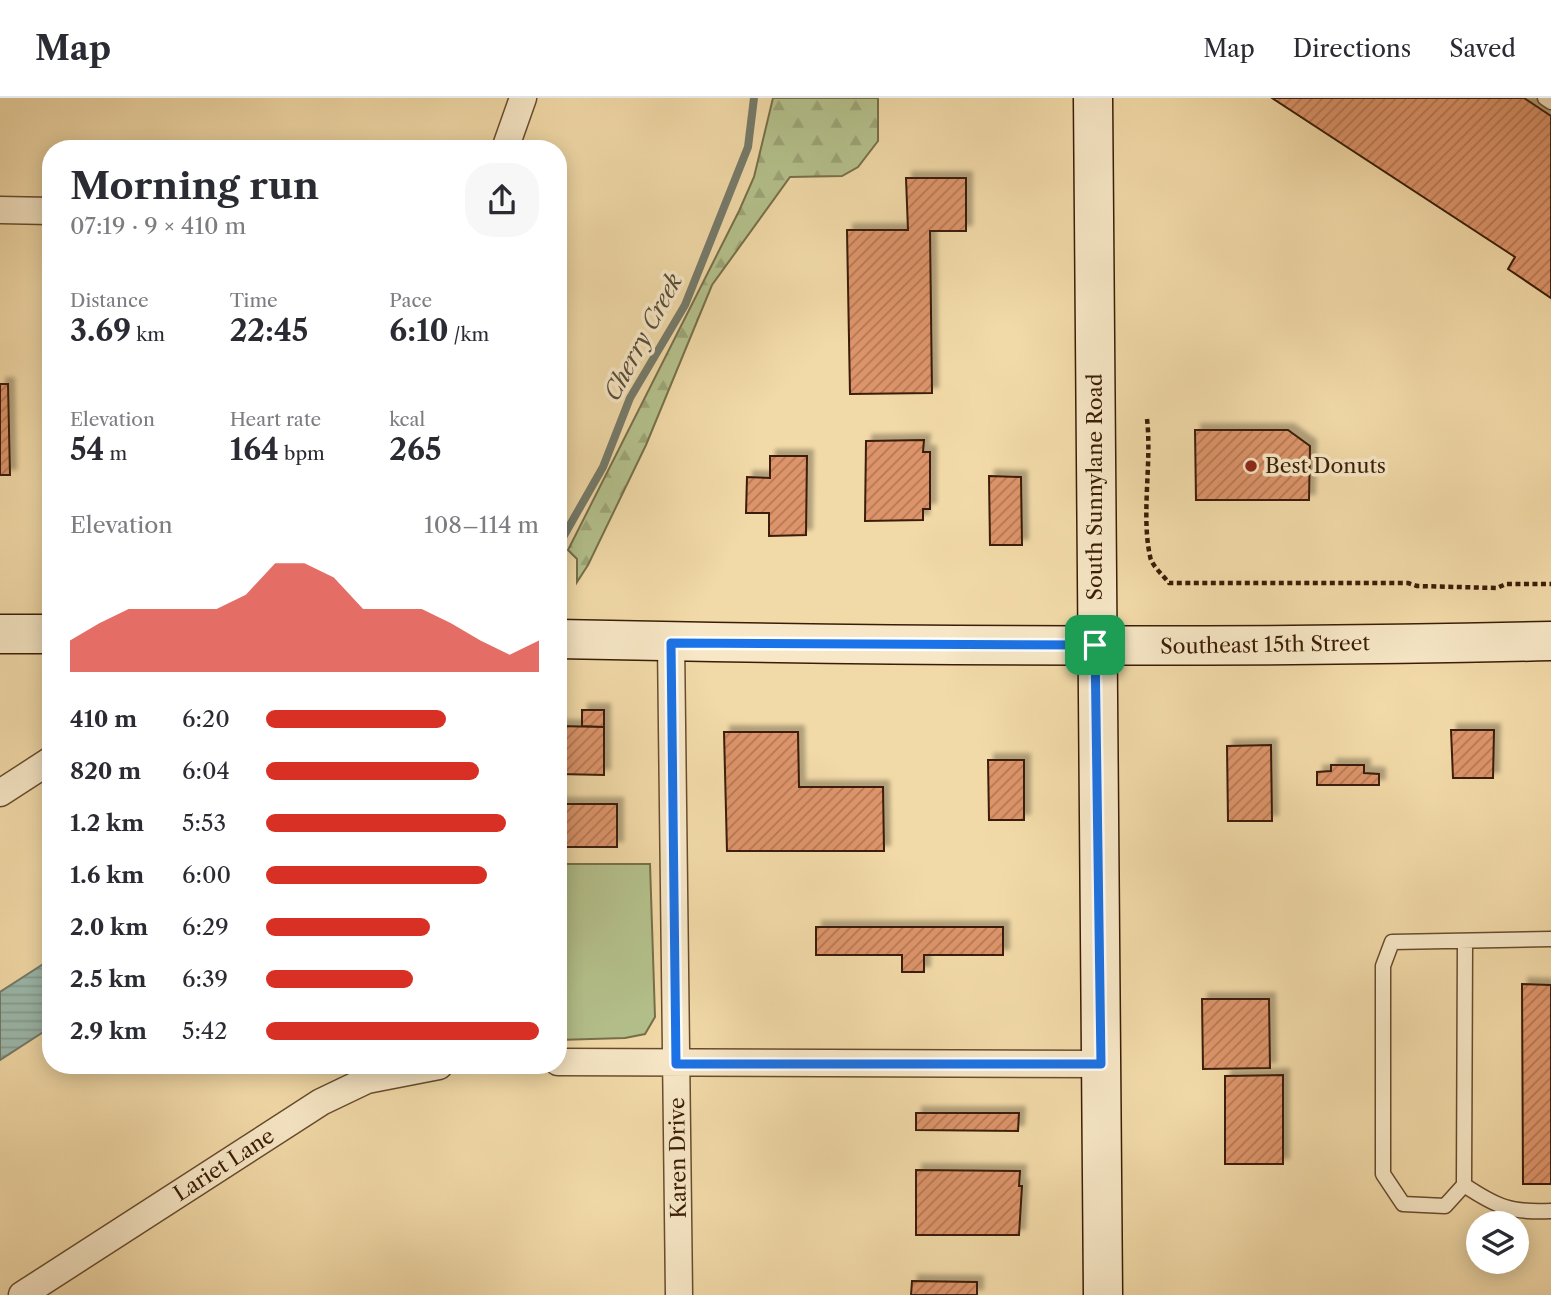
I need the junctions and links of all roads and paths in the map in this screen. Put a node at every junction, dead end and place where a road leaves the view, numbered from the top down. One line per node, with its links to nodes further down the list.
1 (523, 98): 5 (street)
2 (1093, 98): 15 (main road, South Sunnylane Road)
3 (1545, 98): 4 (lane)
4 (1551, 102)
5 (509, 140)
6 (0, 210): 7 (street)
7 (42, 211)
8 (1147, 419): 9 (path)
9 (1551, 584)
10 (0, 634): 11 (main road)
11 (42, 634)
12 (567, 639): 14 (main road, Southeast 15th Street)
13 (1551, 641): 15 (main road, Southeast 15th Street)
14 (671, 643): 15 (main road, Southeast 15th Street); 21 (street, Karen Drive)
15 (1095, 645): 22 (main road, South Sunnylane Road)
16 (42, 766): 17 (street)
17 (0, 793)
18 (1551, 939): 19 (lane)
19 (1465, 942): 24 (lane); 24 (lane)
20 (567, 1062): 21 (street)
21 (676, 1064): 22 (street); 27 (street, Karen Drive)
22 (1101, 1064): 28 (main road, South Sunnylane Road)
23 (398, 1074): 26 (street, Lariet Lane)
24 (1464, 1185): 25 (lane)
25 (1551, 1211)
26 (22, 1295)
27 (680, 1295)
28 (1103, 1295)

